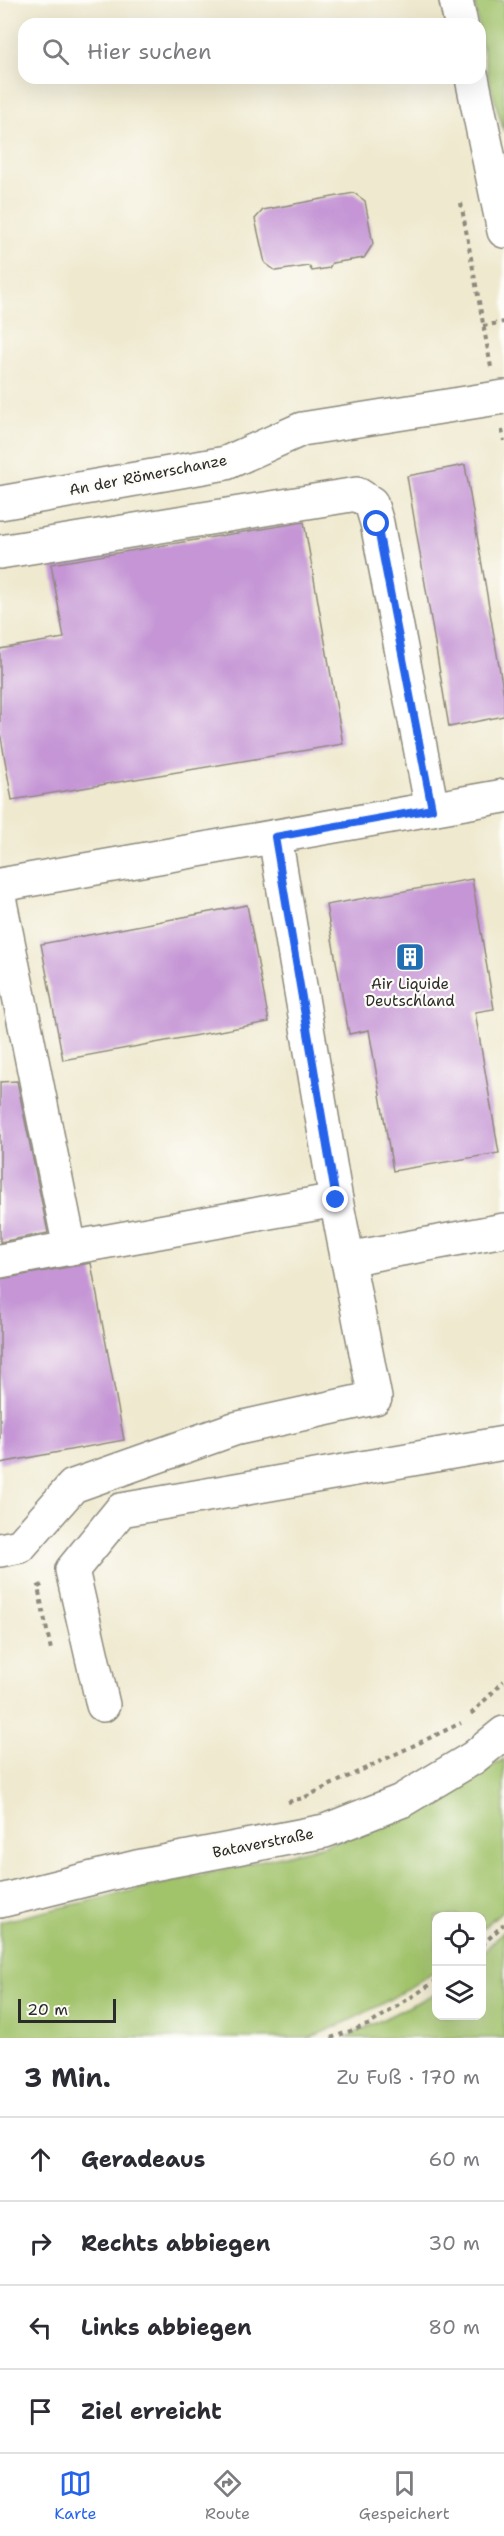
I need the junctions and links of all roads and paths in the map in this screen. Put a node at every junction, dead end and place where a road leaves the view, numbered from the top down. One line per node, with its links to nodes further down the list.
1 (456, 0): 2 (street)
2 (460, 18)
3 (473, 84): 4 (street)
4 (504, 231)
5 (504, 322): 6 (path)
6 (500, 397): 7 (street, An der Römerschanze)
7 (0, 502)
8 (0, 552): 10 (street)
9 (504, 796): 10 (street)
10 (432, 809): 11 (street)
11 (275, 837): 12 (street); 14 (street)
12 (0, 885)
13 (0, 902): 16 (street)
14 (336, 1200): 16 (street); 17 (street)
15 (504, 1230): 17 (street)
16 (70, 1248): 18 (street)
17 (347, 1259): 20 (street)
18 (0, 1261)
19 (504, 1443): 22 (street)
20 (0, 1550)
21 (504, 1681): 24 (path)
22 (103, 1705)
23 (504, 1733): 25 (street, Bataverstraße)
24 (280, 1803)
25 (0, 1901)
26 (504, 1924): 27 (path)
27 (486, 1941)
28 (432, 1984): 29 (path)
29 (331, 2038)

